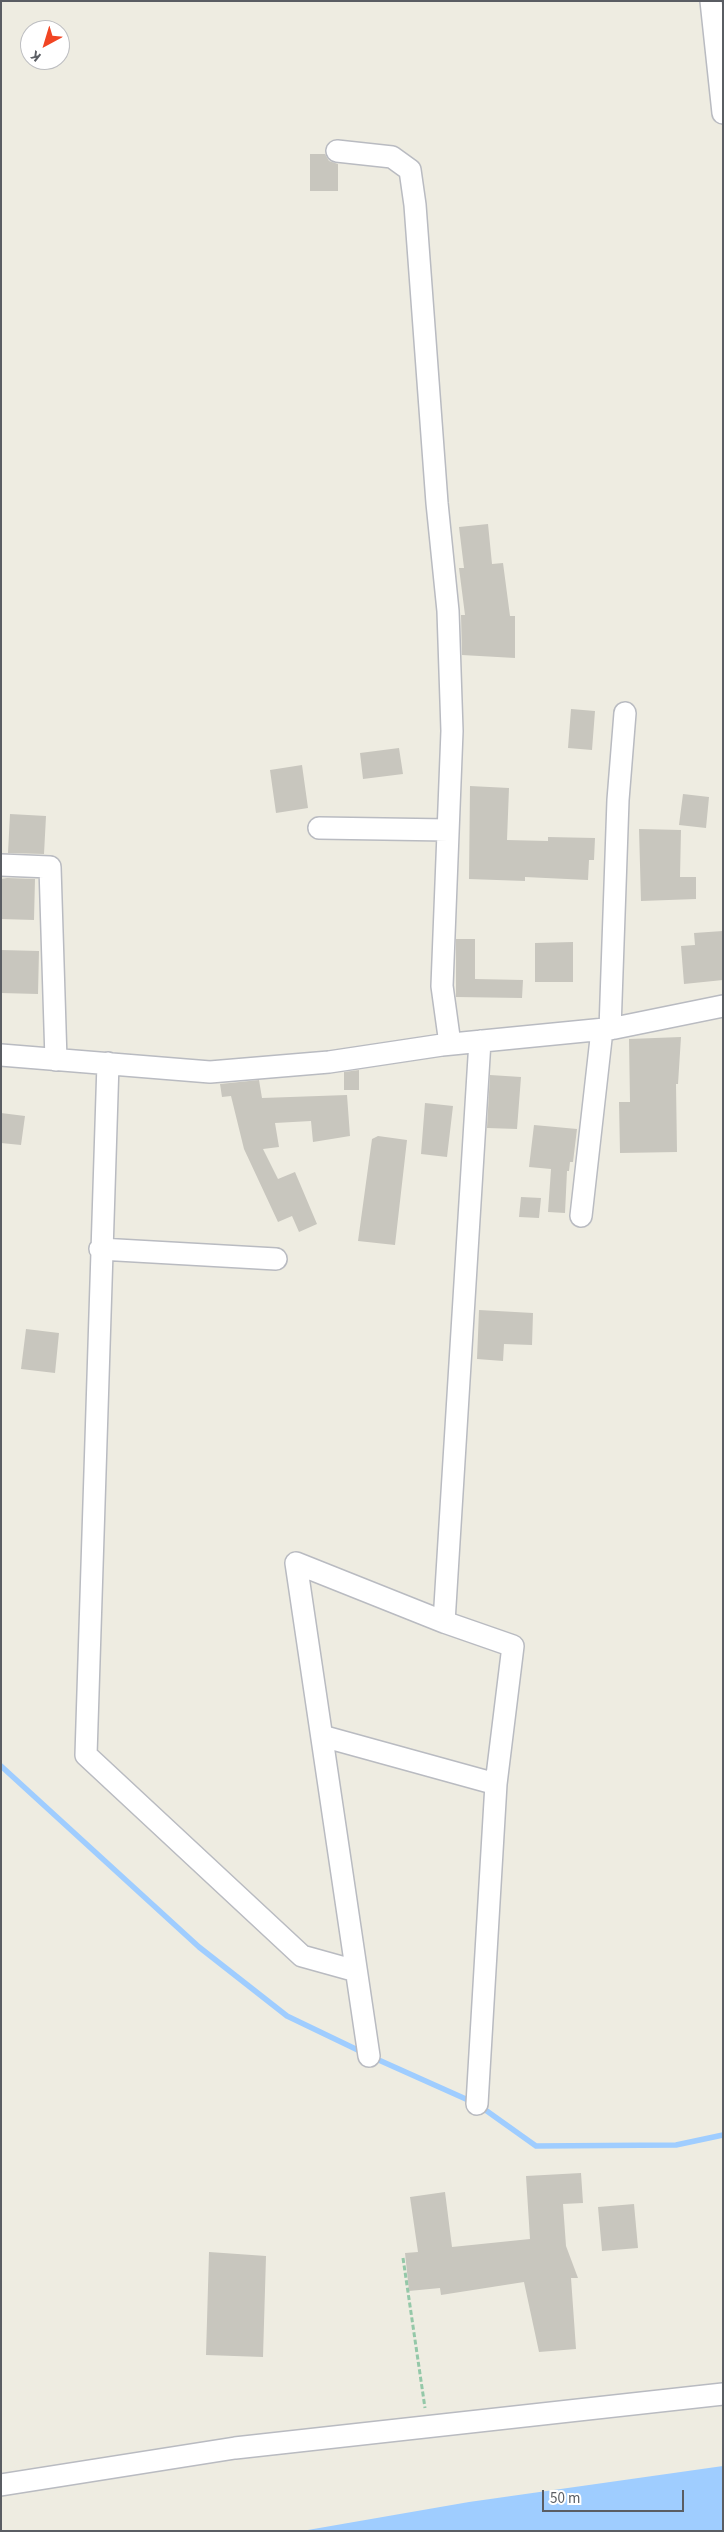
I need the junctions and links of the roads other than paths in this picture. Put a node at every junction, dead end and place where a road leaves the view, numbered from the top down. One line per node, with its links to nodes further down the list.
1 (711, 1): 2 (street)
2 (723, 113)
3 (337, 151): 6 (street)
4 (625, 713): 9 (street)
5 (319, 828): 6 (street)
6 (448, 830): 11 (street)
7 (1, 865): 13 (street)
8 (723, 1006): 9 (street)
9 (606, 1029): 10 (street); 15 (street)
10 (480, 1041): 11 (street); 18 (street)
11 (450, 1044): 14 (street)
12 (1, 1055): 13 (street)
13 (56, 1060): 14 (street)
14 (108, 1063): 16 (street)
15 (580, 1216)
16 (100, 1249): 17 (street); 21 (street)
17 (276, 1259)
18 (444, 1622): 19 (street); 20 (street)
19 (322, 1736): 20 (street); 21 (street)
20 (496, 1784): 23 (street)
21 (356, 1971): 22 (street)
22 (369, 2056)
23 (477, 2104)
24 (723, 2394): 25 (street)
25 (1, 2485)

